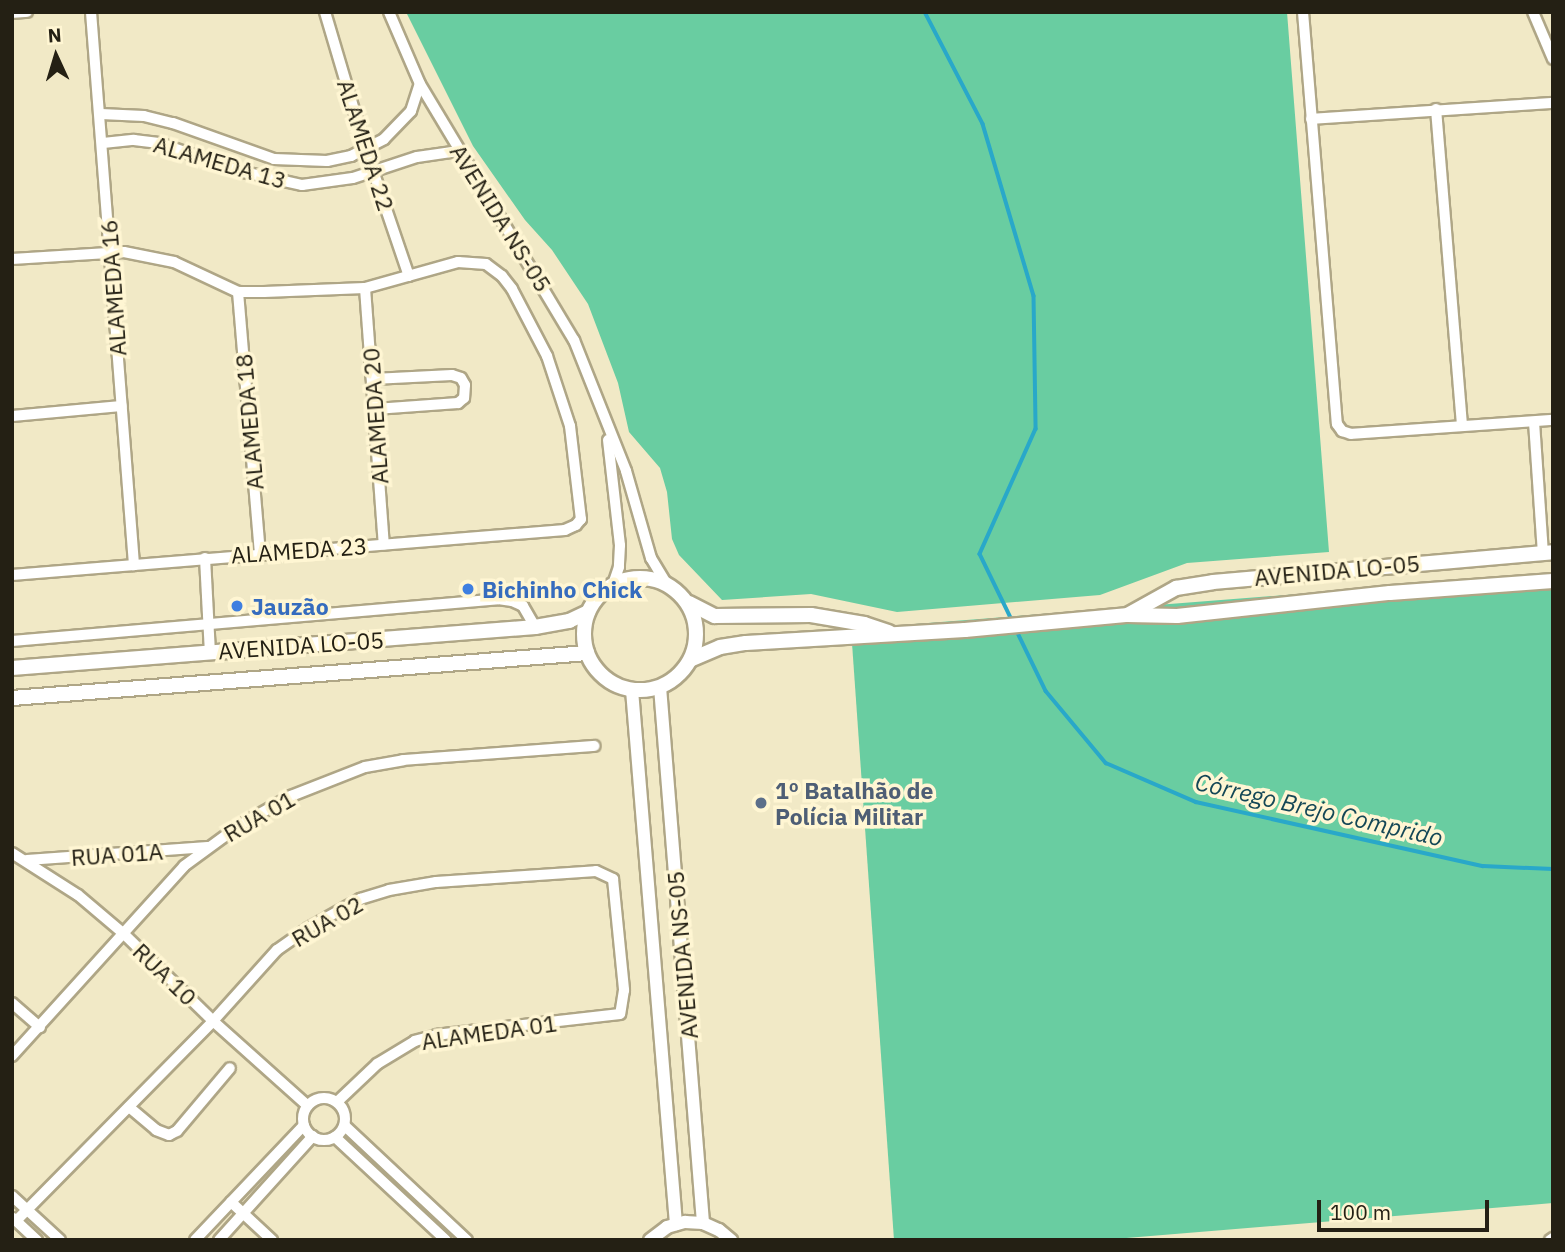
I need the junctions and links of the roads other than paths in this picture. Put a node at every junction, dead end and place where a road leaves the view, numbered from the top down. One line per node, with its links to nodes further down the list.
1 (27, 12): 8 (street)
2 (91, 12): 15 (street, ALAMEDA 16)
3 (325, 12): 18 (street, ALAMEDA 22)
4 (390, 12): 12 (street, AVENIDA NS-05)
5 (1303, 12): 16 (street)
6 (1533, 12): 9 (street)
7 (1544, 12): 9 (street)
8 (12, 13)
9 (1540, 27): 10 (street)
10 (1550, 42): 11 (street)
11 (1553, 60)
12 (420, 84): 18 (street, ALAMEDA 13); 19 (street, AVENIDA NS-05)
13 (1553, 103): 14 (street)
14 (1436, 109): 16 (street); 33 (street)
15 (101, 114): 17 (street, ALAMEDA 16); 18 (street, ALAMEDA 13)
16 (1311, 119): 33 (street)
17 (103, 143): 20 (street, ALAMEDA 13); 21 (street, ALAMEDA 16)
18 (366, 150): 20 (street, ALAMEDA 22)
19 (458, 151): 20 (street, ALAMEDA 13); 32 (street, AVENIDA NS-05)
20 (374, 174): 23 (street, ALAMEDA 22)
21 (111, 251): 22 (street); 25 (street); 27 (street, ALAMEDA 16)
22 (12, 259)
23 (409, 276): 24 (street); 34 (street, ALAMEDA 23)
24 (365, 288): 25 (street); 26 (street, ALAMEDA 20)
25 (239, 292): 36 (street, ALAMEDA 18)
26 (373, 379): 28 (street, ALAMEDA 20); 28 (street)
27 (122, 406): 29 (street); 38 (street, ALAMEDA 16)
28 (374, 410): 34 (street, ALAMEDA 20)
29 (12, 416)
30 (1553, 420): 31 (street)
31 (1534, 422): 33 (street); 35 (street)
32 (606, 425): 41 (street, AVENIDA NS-05); 42 (street, AVENIDA NS-05)
33 (1462, 426)
34 (384, 544): 36 (street, ALAMEDA 23)
35 (1548, 552): 45 (main road, AVENIDA LO-05)
36 (260, 553): 37 (street, ALAMEDA 23)
37 (205, 558): 38 (street, ALAMEDA 23); 46 (street)
38 (134, 565): 39 (street, ALAMEDA 23)
39 (12, 575)
40 (1553, 581): 45 (main road, AVENIDA LO-05)
41 (666, 583): 42 (main road); 43 (main road)
42 (613, 584): 44 (main road)
43 (689, 603): 48 (main road, AVENIDA LO-05); 52 (main road)
44 (588, 612): 47 (main road, AVENIDA LO-05); 51 (main road)
45 (1128, 615): 48 (main road, AVENIDA LO-05)
46 (209, 623): 47 (street); 49 (street); 50 (street)
47 (535, 627): 50 (main road, AVENIDA LO-05)
48 (891, 633): 52 (main road, AVENIDA LO-05)
49 (12, 641)
50 (210, 652): 53 (main road, AVENIDA LO-05)
51 (587, 653): 55 (main road); 56 (main road, AVENIDA LO-05)
52 (692, 659): 54 (main road)
53 (12, 668)
54 (660, 687): 55 (main road); 80 (street, AVENIDA NS-05)
55 (632, 690): 81 (street, AVENIDA NS-05)
56 (12, 698)
57 (594, 746): 58 (street, RUA 01)
58 (208, 847): 60 (street, RUA 01A); 61 (street, RUA 01)
59 (12, 853): 60 (street, RUA 10)
60 (27, 860): 61 (street, RUA 10)
61 (124, 934): 64 (street, RUA 10); 65 (street, RUA 01)
62 (12, 1003): 65 (street)
63 (620, 1014): 64 (street, RUA 02); 68 (street, ALAMEDA 01)
64 (214, 1021): 69 (street, RUA 10); 70 (street, RUA 02)
65 (40, 1027): 66 (street, RUA 01)
66 (12, 1056)
67 (230, 1068): 70 (street)
68 (337, 1102): 69 (street); 72 (street)
69 (308, 1105): 71 (street)
70 (129, 1107): 77 (street, RUA 02)
71 (304, 1125): 73 (street); 76 (street)
72 (345, 1126): 74 (street); 88 (street)
73 (313, 1136): 74 (street); 78 (street)
74 (335, 1137): 87 (street)
75 (12, 1196): 77 (street)
76 (231, 1202): 78 (street); 84 (street)
77 (27, 1209): 79 (street, RUA 02); 83 (street)
78 (244, 1215): 85 (street); 86 (street)
79 (14, 1219): 82 (street)
80 (703, 1223): 81 (street); 90 (street)
81 (676, 1224): 89 (street)
82 (37, 1240)
83 (60, 1240)
84 (195, 1240)
85 (219, 1240)
86 (272, 1240)
87 (446, 1240)
88 (467, 1240)
89 (650, 1240)
90 (731, 1240)

